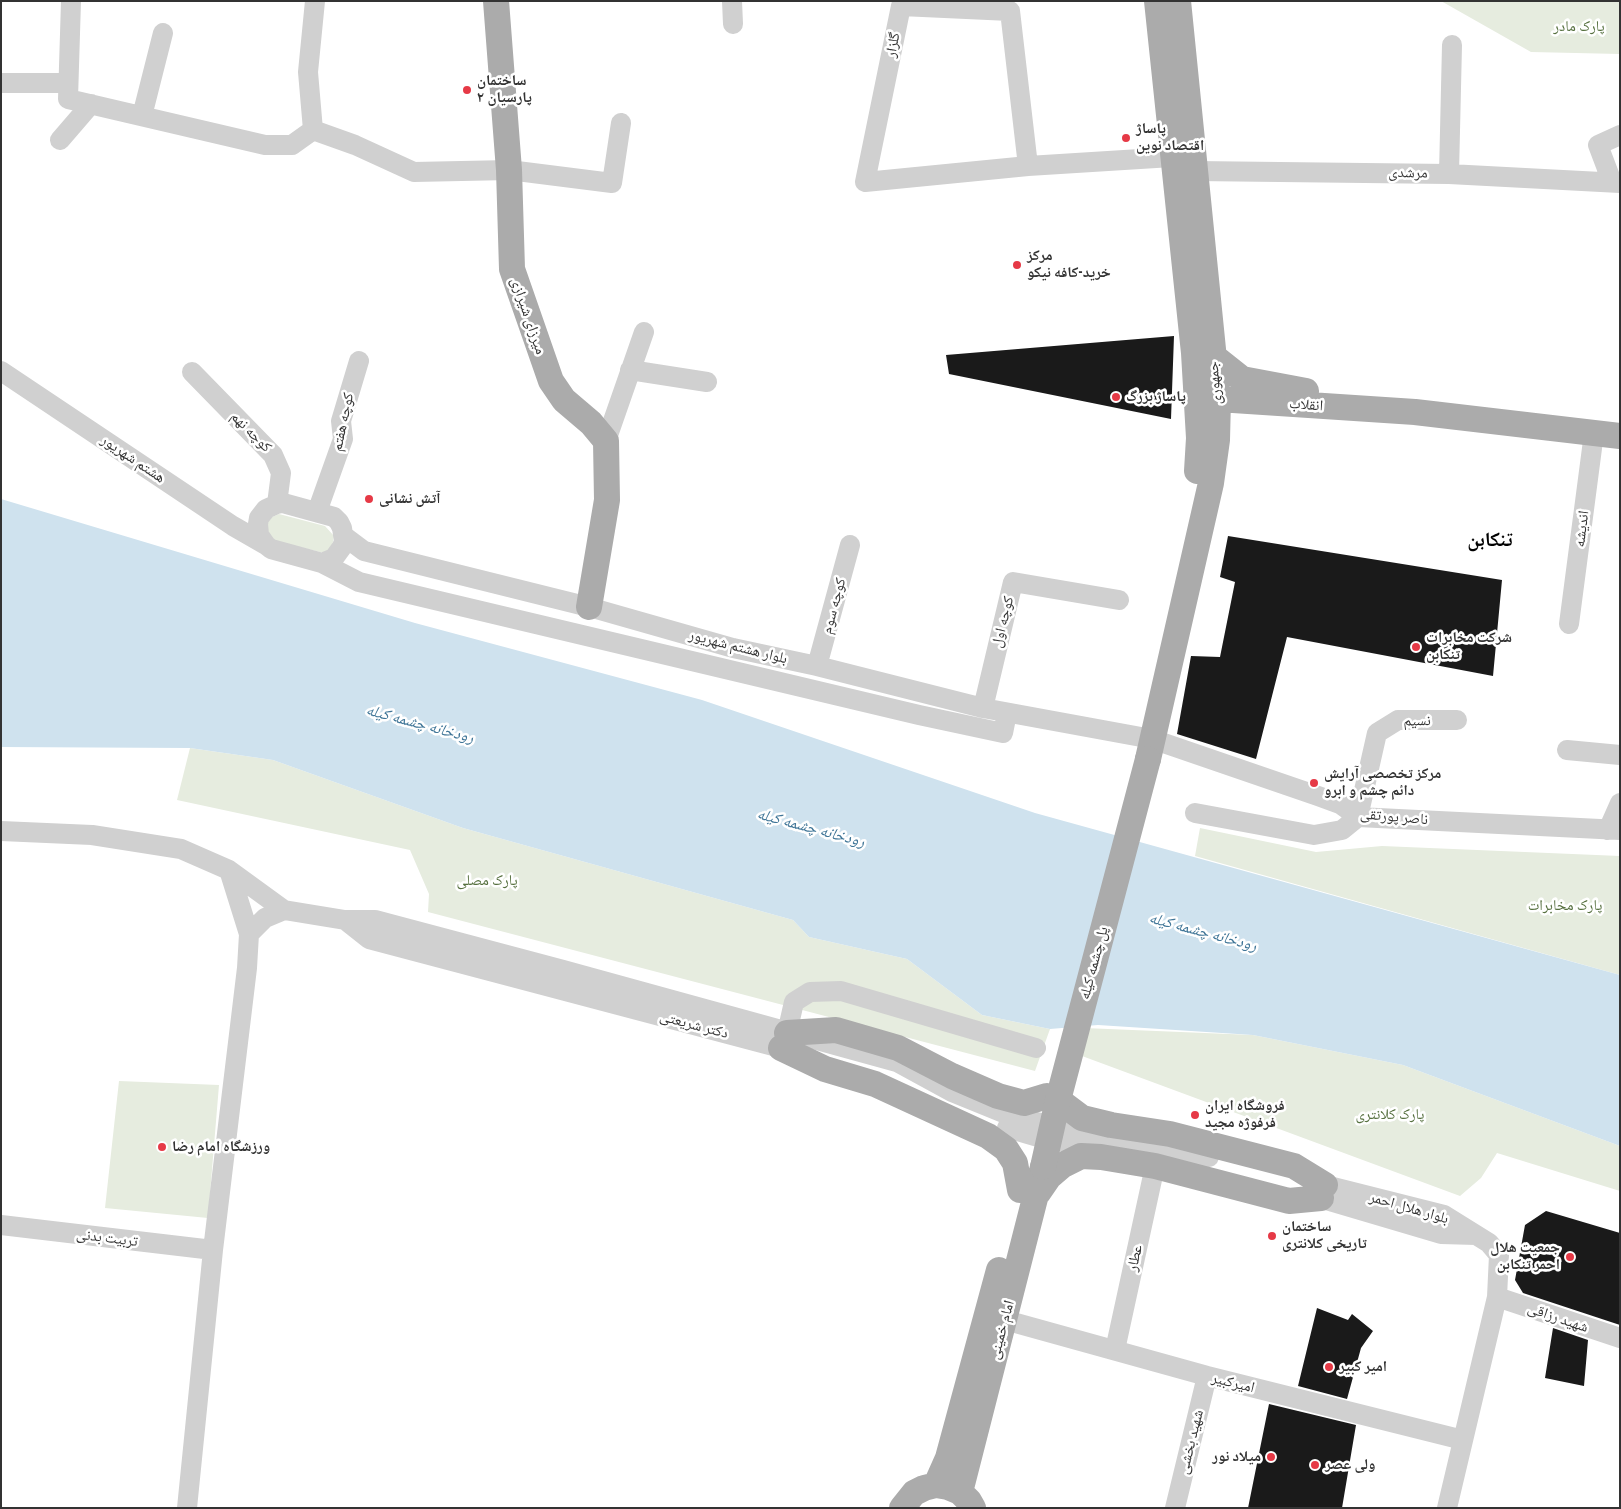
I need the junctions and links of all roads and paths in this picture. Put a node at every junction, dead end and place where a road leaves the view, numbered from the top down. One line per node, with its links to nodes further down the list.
1 (71, 1): 11 (street)
2 (315, 1): 15 (street)
3 (496, 1): 20 (main road, میرزای شیرازی)
4 (732, 1): 7 (street)
5 (1157, 1): 18 (main road, جمهوری)
6 (1178, 1): 21 (main road, جمهوری)
7 (733, 24)
8 (163, 34): 13 (street)
9 (1452, 45): 22 (street)
10 (1, 83): 11 (street)
11 (68, 83): 12 (street)
12 (91, 104): 13 (street); 17 (street)
13 (142, 116): 15 (street)
14 (621, 123): 20 (street)
15 (313, 130): 20 (street)
16 (1620, 135): 23 (street)
17 (60, 140)
18 (1172, 158): 19 (street, گلزار); 31 (main road, جمهوری)
19 (1028, 166): 19 (street, گلزار)
20 (509, 170): 35 (main road, میرزای شیرازی)
21 (1196, 171): 22 (street, مرشدی); 25 (main road, جمهوری)
22 (1449, 174): 23 (street, مرشدی)
23 (1616, 183)
24 (644, 332): 27 (street)
25 (1213, 356): 31 (main road, جمهوری); 32 (main road, انقلاب)
26 (359, 361): 37 (street, کوچه هفتم)
27 (630, 370): 30 (street); 35 (street)
28 (1, 371): 39 (street, هشتم شهریور)
29 (192, 372): 36 (street, کوچه نهم)
30 (707, 382)
31 (1208, 400): 32 (main road, انقلاب); 49 (main road, جمهوری)
32 (1415, 412): 33 (main road, انقلاب)
33 (1594, 433): 34 (main road, انقلاب); 44 (street, اندیشه)
34 (1620, 436)
35 (606, 441): 43 (main road)
36 (277, 504): 37 (street); 39 (street)
37 (317, 512): 38 (street)
38 (344, 536): 41 (street); 43 (street, بلوار هشتم شهریور)
39 (266, 545): 41 (street)
40 (850, 545): 45 (street, کوچه سوم)
41 (322, 563): 47 (street, بلوار هشتم شهریور)
42 (1118, 600): 46 (street, کوچه اول)
43 (589, 607): 45 (street, بلوار هشتم شهریور)
44 (1569, 624)
45 (817, 666): 46 (street, بلوار هشتم شهریور)
46 (982, 708): 47 (street, بلوار هشتم شهریور)
47 (1006, 713): 49 (street, بلوار هشتم شهریور)
48 (1457, 720): 54 (street, نسیم)
49 (1143, 748): 54 (street, ناصر پورتقی); 65 (main road, پل چشمه کیله)
50 (1566, 750): 51 (street)
51 (1620, 755)
52 (1620, 802): 55 (street)
53 (1195, 813): 54 (street)
54 (1358, 817): 55 (street, ناصر پورتقی)
55 (1614, 830)
56 (1, 831): 57 (street, دکتر شریعتی)
57 (229, 870): 58 (street, دکتر شریعتی); 60 (street)
58 (284, 910): 59 (street, دکتر شریعتی); 60 (street)
59 (345, 920): 61 (street, دکتر شریعتی); 62 (street, دکتر شریعتی)
60 (249, 934): 72 (street)
61 (563, 970): 62 (street); 63 (street, دکتر شریعتی)
62 (559, 990): 63 (street, دکتر شریعتی)
63 (784, 1040): 64 (street); 65 (main road); 66 (street, دکتر شریعتی); 70 (main road)
64 (1036, 1048)
65 (1052, 1098): 67 (main road, پل چشمه کیله); 69 (main road)
66 (1043, 1131): 69 (street, بلوار هلال احمر)
67 (1037, 1166): 70 (main road, امام خمینی)
68 (1156, 1166): 69 (main road); 70 (main road); 76 (street, عطار)
69 (1323, 1191): 73 (street, بلوار هلال احمر)
70 (1028, 1193): 74 (main road, امام خمینی); 79 (main road, امام خمینی)
71 (1, 1225): 72 (street, تربیت بدنی)
72 (213, 1250): 80 (street)
73 (1497, 1297): 75 (street, شهید رزاقی); 78 (street, بلوار هلال احمر)
74 (1005, 1320): 76 (street, امیرکبیر); 79 (main road, امام خمینی)
75 (1620, 1338)
76 (1114, 1350): 77 (street, امیرکبیر)
77 (1207, 1376): 78 (street, امیرکبیر); 82 (street, شهید بخشی)
78 (1463, 1440): 83 (street, بلوار هلال احمر)
79 (956, 1495): 81 (main road)
80 (187, 1508)
81 (902, 1508)
82 (1175, 1508)
83 (1447, 1508)

